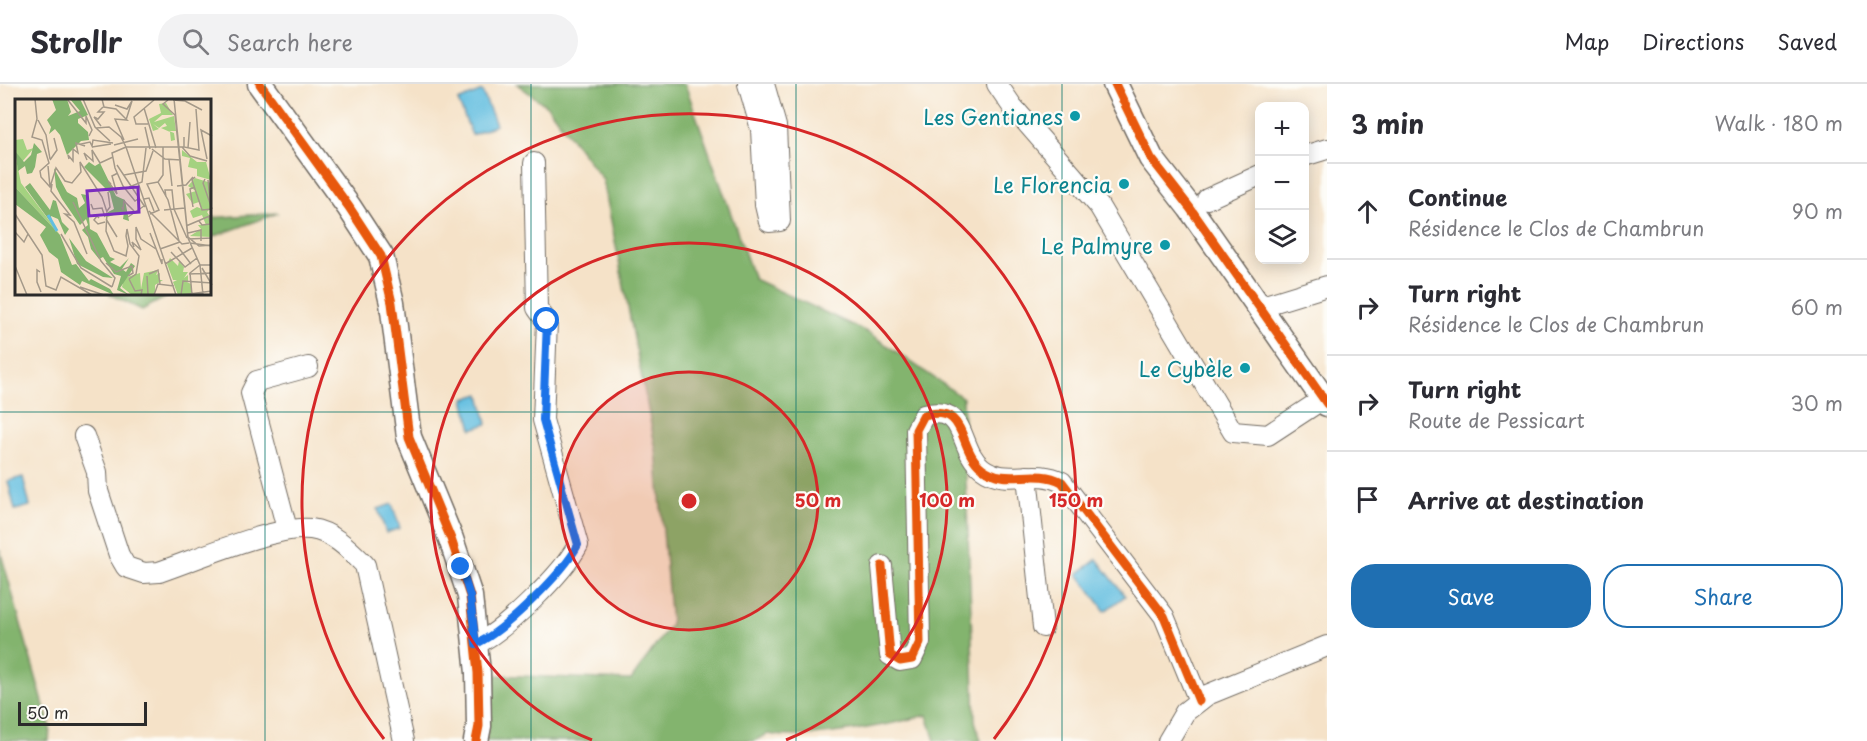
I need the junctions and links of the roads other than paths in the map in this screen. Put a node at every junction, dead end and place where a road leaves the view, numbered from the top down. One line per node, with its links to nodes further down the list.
1 (260, 84): 20 (street)
2 (748, 84): 3 (street)
3 (764, 84)
4 (997, 84): 14 (street)
5 (1115, 84): 12 (street)
6 (1327, 149): 7 (street)
7 (1309, 155)
8 (534, 163): 20 (street)
9 (1255, 177): 10 (street)
10 (1207, 199)
11 (1327, 286): 12 (street)
12 (1259, 307): 14 (street)
13 (308, 367): 17 (street)
14 (1325, 401)
15 (84, 436): 17 (street)
16 (1027, 476): 18 (street); 19 (street); 22 (street)
17 (287, 529): 23 (street)
18 (882, 566)
19 (1043, 627)
20 (476, 644): 24 (street)
21 (1327, 646): 22 (street)
22 (1199, 701): 25 (street)
23 (404, 741)
24 (476, 741)
25 (1167, 741)

